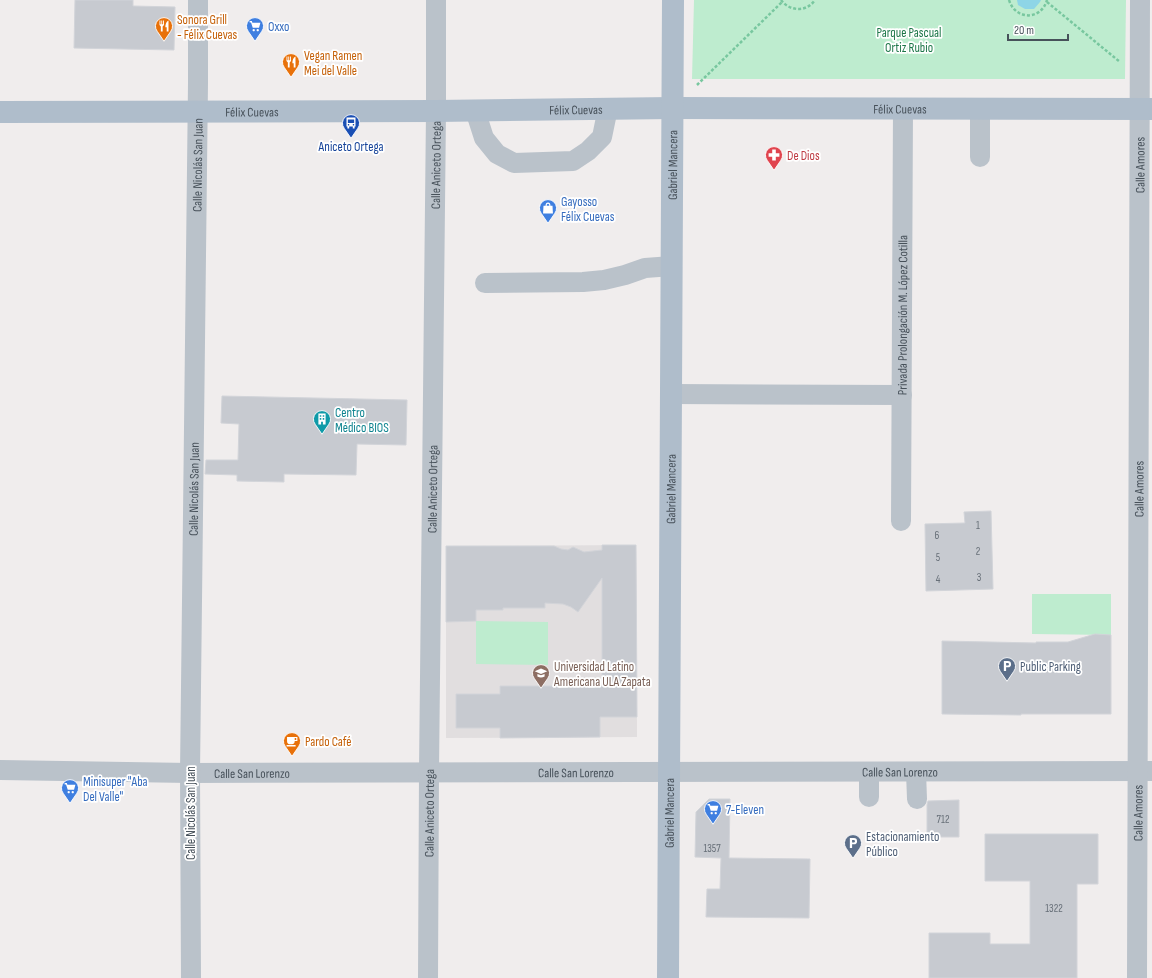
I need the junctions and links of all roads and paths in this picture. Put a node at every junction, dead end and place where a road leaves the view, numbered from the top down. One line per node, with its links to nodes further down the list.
1 (198, 0): 17 (street, Calle Nicolás San Juan)
2 (436, 0): 18 (street, Calle Aniceto Ortega)
3 (673, 0): 12 (main road, Gabriel Mancera)
4 (815, 0): 7 (path)
5 (1009, 0): 8 (path)
6 (1140, 0): 9 (street, Calle Amores)
7 (782, 1): 10 (path)
8 (1047, 1): 9 (path)
9 (1140, 81): 15 (street, Calle Amores)
10 (697, 85)
11 (608, 108): 12 (main road, Félix Cuevas); 16 (main road, Félix Cuevas); 16 (street)
12 (673, 108): 13 (main road, Félix Cuevas); 21 (main road, Gabriel Mancera)
13 (903, 109): 14 (main road, Félix Cuevas); 24 (street, Privada Prolongación M. López Cotilla)
14 (980, 109): 15 (main road, Félix Cuevas); 20 (street)
15 (1146, 109): 27 (street, Calle Amores)
16 (475, 110): 18 (main road, Félix Cuevas)
17 (198, 111): 18 (main road, Félix Cuevas); 19 (main road, Félix Cuevas); 32 (street, Calle Nicolás San Juan)
18 (436, 111): 28 (street, Calle Aniceto Ortega)
19 (0, 112)
20 (980, 156)
21 (672, 266): 22 (street); 23 (main road, Gabriel Mancera)
22 (485, 283)
23 (671, 394): 24 (street); 29 (main road, Gabriel Mancera)
24 (902, 395): 25 (street, Privada Prolongación M. López Cotilla)
25 (901, 521)
26 (0, 770): 32 (street, Calle San Lorenzo)
27 (1145, 771): 31 (street, Calle San Lorenzo); 38 (street, Calle Amores)
28 (429, 772): 29 (street, Calle San Lorenzo); 32 (street, Calle San Lorenzo); 36 (street, Calle Aniceto Ortega)
29 (669, 772): 30 (street, Calle San Lorenzo); 37 (main road, Gabriel Mancera)
30 (869, 772): 31 (street, Calle San Lorenzo); 33 (street)
31 (916, 772): 34 (street)
32 (190, 773): 35 (street, Calle Nicolás San Juan)
33 (869, 797)
34 (917, 799)
35 (190, 978)
36 (428, 978)
37 (668, 978)
38 (1137, 978)

